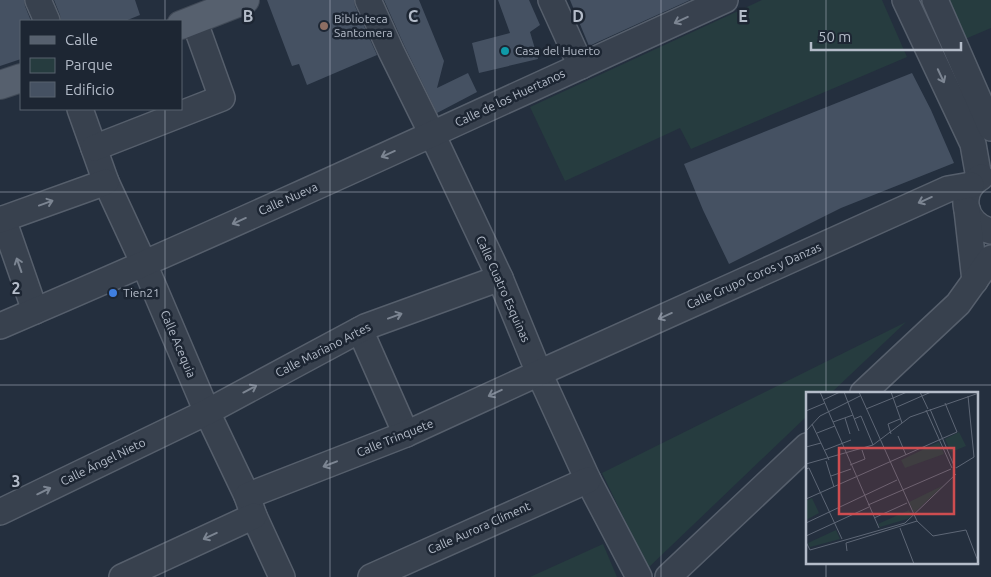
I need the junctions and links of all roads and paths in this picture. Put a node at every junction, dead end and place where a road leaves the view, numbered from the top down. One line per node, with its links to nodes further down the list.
1 (38, 0): 8 (street)
2 (245, 0): 9 (main road)
3 (368, 0): 15 (street, Calle Cuatro Esquinas)
4 (551, 0): 10 (street)
5 (725, 0): 10 (street, Calle de los Huertanos, one-way to 10)
6 (905, 0): 17 (street, one-way to 17)
7 (935, 0): 14 (street)
8 (47, 20)
9 (188, 22): 16 (street)
10 (581, 66): 15 (street, Calle de los Huertanos)
11 (20, 78): 12 (main road)
12 (0, 86)
13 (80, 110): 16 (street, Calle Acequia)
14 (991, 128)
15 (432, 134): 23 (street, Calle Nueva, one-way to 23); 24 (street, Calle Cuatro Esquinas)
16 (94, 148): 18 (street, Calle Acequia)
17 (980, 179): 19 (street); 29 (street, Calle Grupo Coros y Danzas, one-way to 29)
18 (106, 182): 20 (street, one-way to 18); 23 (street, Calle Acequia)
19 (967, 210): 21 (street); 25 (street)
20 (1, 219): 26 (street, one-way to 20)
21 (991, 231)
22 (991, 258): 25 (street)
23 (144, 264): 26 (street, Calle Nueva); 31 (street, Calle Acequia)
24 (500, 278): 28 (street, Calle Mariano Artes, one-way to 24); 29 (street, Calle Cuatro Esquinas)
25 (975, 281): 30 (street)
26 (35, 311): 27 (street, Calle Nueva)
27 (0, 326)
28 (360, 330): 31 (street, Calle Mariano Artes, one-way to 28); 32 (street)
29 (539, 373): 32 (street, Calle Trinquete, one-way to 32); 34 (street, Calle Cuatro Esquinas)
30 (864, 392)
31 (207, 412): 35 (street, Calle Acequia); 36 (street, Calle Ángel Nieto, one-way to 31)
32 (406, 434): 35 (street, Calle Trinquete, one-way to 35)
33 (806, 447): 41 (street)
34 (588, 480): 39 (street, Calle Aurora Climent); 40 (street, Calle Cuatro Esquinas)
35 (250, 506): 37 (street, Calle Trinquete, one-way to 37); 38 (street, Calle Acequia)
36 (0, 512)
37 (122, 577)
38 (282, 577)
39 (370, 577)
40 (639, 577)
41 (668, 577)

